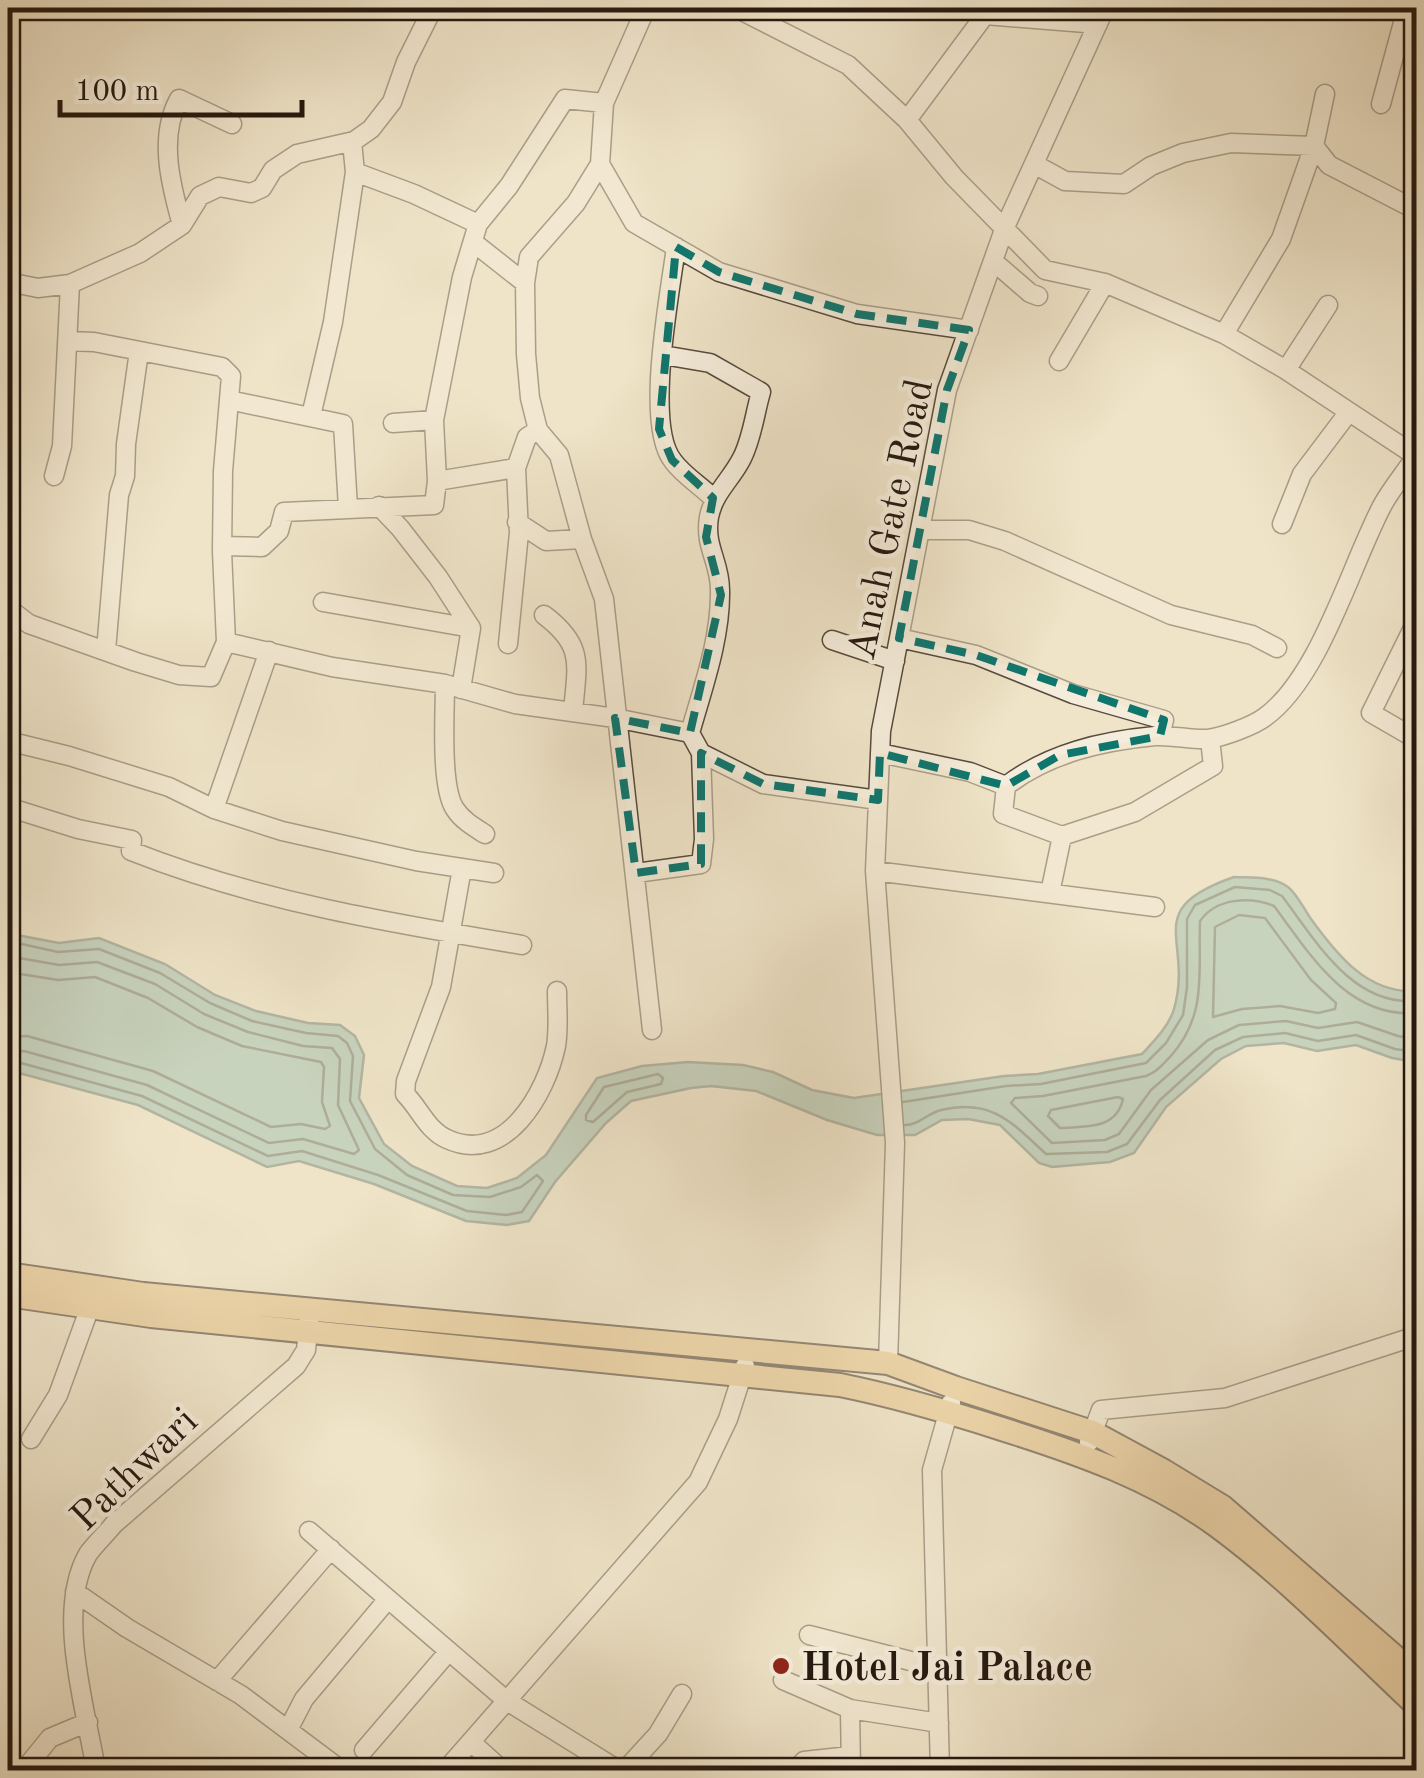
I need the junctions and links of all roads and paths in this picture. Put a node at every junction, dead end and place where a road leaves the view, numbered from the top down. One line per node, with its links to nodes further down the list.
1 (433, 8): 12 (street)
2 (646, 8): 8 (street)
3 (736, 8): 10 (street)
4 (1407, 8): 9 (street)
5 (981, 11): 6 (street); 10 (street)
6 (1102, 16): 15 (street, Anah Gate Road)
7 (1325, 94): 13 (street)
8 (604, 103): 14 (street); 20 (street)
9 (1380, 104)
10 (907, 120): 19 (street)
11 (232, 124): 18 (street)
12 (352, 142): 16 (street); 18 (street)
13 (1314, 146): 15 (street); 17 (street); 30 (street)
14 (600, 164): 21 (street); 24 (street)
15 (1034, 164): 19 (street, Anah Gate Road)
16 (355, 172): 20 (street); 38 (street)
17 (1416, 210)
18 (182, 225): 26 (street)
19 (1005, 227): 22 (street, Anah Gate Road); 25 (street)
20 (476, 233): 24 (street); 39 (street)
21 (676, 247): 29 (street); 33 (street)
22 (994, 260): 27 (street); 29 (street, Anah Gate Road)
23 (8, 282): 26 (street)
24 (525, 283): 41 (street)
25 (1105, 283): 30 (street); 34 (street)
26 (70, 284): 31 (street)
27 (1038, 296)
28 (1328, 305): 35 (street)
29 (969, 330): 50 (street, Anah Gate Road)
30 (1224, 334): 35 (street)
31 (68, 340): 32 (street); 43 (street)
32 (139, 351): 36 (street); 63 (street)
33 (663, 354): 45 (street); 45 (street)
34 (1059, 361)
35 (1286, 370): 37 (street)
36 (229, 400): 38 (street); 52 (street)
37 (1348, 412): 49 (street); 71 (street)
38 (311, 416): 47 (street)
39 (434, 420): 40 (street); 44 (street)
40 (393, 423)
41 (538, 430): 42 (street); 51 (street)
42 (516, 468): 44 (street); 48 (street)
43 (54, 476)
44 (437, 481): 46 (street)
45 (714, 498): 69 (street)
46 (379, 506): 47 (street); 57 (street)
47 (348, 508): 52 (street)
48 (516, 522): 51 (street); 61 (street)
49 (1282, 524)
50 (920, 530): 58 (street, Anah Gate Road); 62 (street)
51 (582, 539): 68 (street)
52 (222, 546): 60 (street)
53 (322, 602): 57 (street)
54 (8, 608): 63 (street)
55 (544, 615): 67 (street)
56 (1416, 622): 72 (street)
57 (471, 628): 66 (street)
58 (899, 638): 65 (street, Anah Gate Road); 70 (street)
59 (832, 640): 65 (street)
60 (226, 642): 63 (street); 64 (street)
61 (508, 644)
62 (1276, 648)
63 (106, 651)
64 (270, 651): 66 (street); 79 (street)
65 (894, 661): 74 (street, Anah Gate Road)
66 (453, 687): 67 (street); 80 (street)
67 (573, 712): 68 (street)
68 (615, 718): 69 (street); 85 (street)
69 (690, 732): 75 (street)
70 (1160, 736): 71 (street); 76 (street)
71 (1210, 739): 81 (street)
72 (1416, 739)
73 (8, 741): 79 (street)
74 (880, 752): 76 (street); 77 (street, Anah Gate Road)
75 (701, 753): 77 (street); 85 (street)
76 (1006, 786): 81 (street)
77 (878, 800): 83 (street, Anah Gate Road)
78 (8, 807): 88 (street)
79 (214, 810): 82 (street)
80 (485, 834)
81 (1062, 836): 86 (street)
82 (462, 868): 84 (street); 88 (street)
83 (875, 870): 86 (street); 98 (street, Anah Gate Road)
84 (494, 873)
85 (636, 873): 91 (street)
86 (1050, 893): 87 (street)
87 (1155, 907)
88 (452, 934): 89 (street); 90 (street)
89 (522, 945)
90 (557, 991)
91 (652, 1030)
92 (8, 1274): 95 (main road)
93 (8, 1295): 94 (main road)
94 (90, 1307): 95 (main road); 106 (street)
95 (309, 1319): 97 (main road); 100 (main road); 110 (street, Pathwari)
96 (1416, 1336): 105 (street)
97 (750, 1349): 98 (main road); 100 (street)
98 (884, 1362): 99 (main road); 102 (main road)
99 (921, 1374): 101 (main road); 103 (main road)
100 (742, 1377): 102 (main road); 119 (street)
101 (956, 1388): 104 (street); 105 (main road)
102 (874, 1392): 103 (main road)
103 (912, 1402): 104 (main road)
104 (948, 1412): 107 (main road); 114 (street)
105 (1092, 1432): 107 (street); 115 (main road)
106 (31, 1439)
107 (1084, 1455): 120 (main road)
108 (309, 1530): 109 (street)
109 (330, 1550): 111 (street); 117 (street)
110 (76, 1592): 117 (street); 122 (street, Pathwari)
111 (388, 1599): 113 (street); 124 (street)
112 (809, 1635): 114 (street)
113 (448, 1651): 119 (street); 126 (street)
114 (938, 1668): 123 (street)
115 (1416, 1675)
116 (783, 1680): 121 (street)
117 (217, 1681): 124 (street)
118 (682, 1694): 133 (street)
119 (507, 1702): 125 (street); 133 (street)
120 (1416, 1705)
121 (850, 1708): 123 (street); 127 (street)
122 (88, 1722): 129 (street); 130 (street, Pathwari)
123 (939, 1723): 135 (street)
124 (288, 1730): 128 (street)
125 (471, 1742): 131 (street); 132 (street)
126 (364, 1750)
127 (850, 1763): 134 (street)
128 (334, 1768)
129 (24, 1770)
130 (96, 1770)
131 (446, 1770)
132 (502, 1770)
133 (622, 1770)
134 (796, 1770)
135 (940, 1770)

